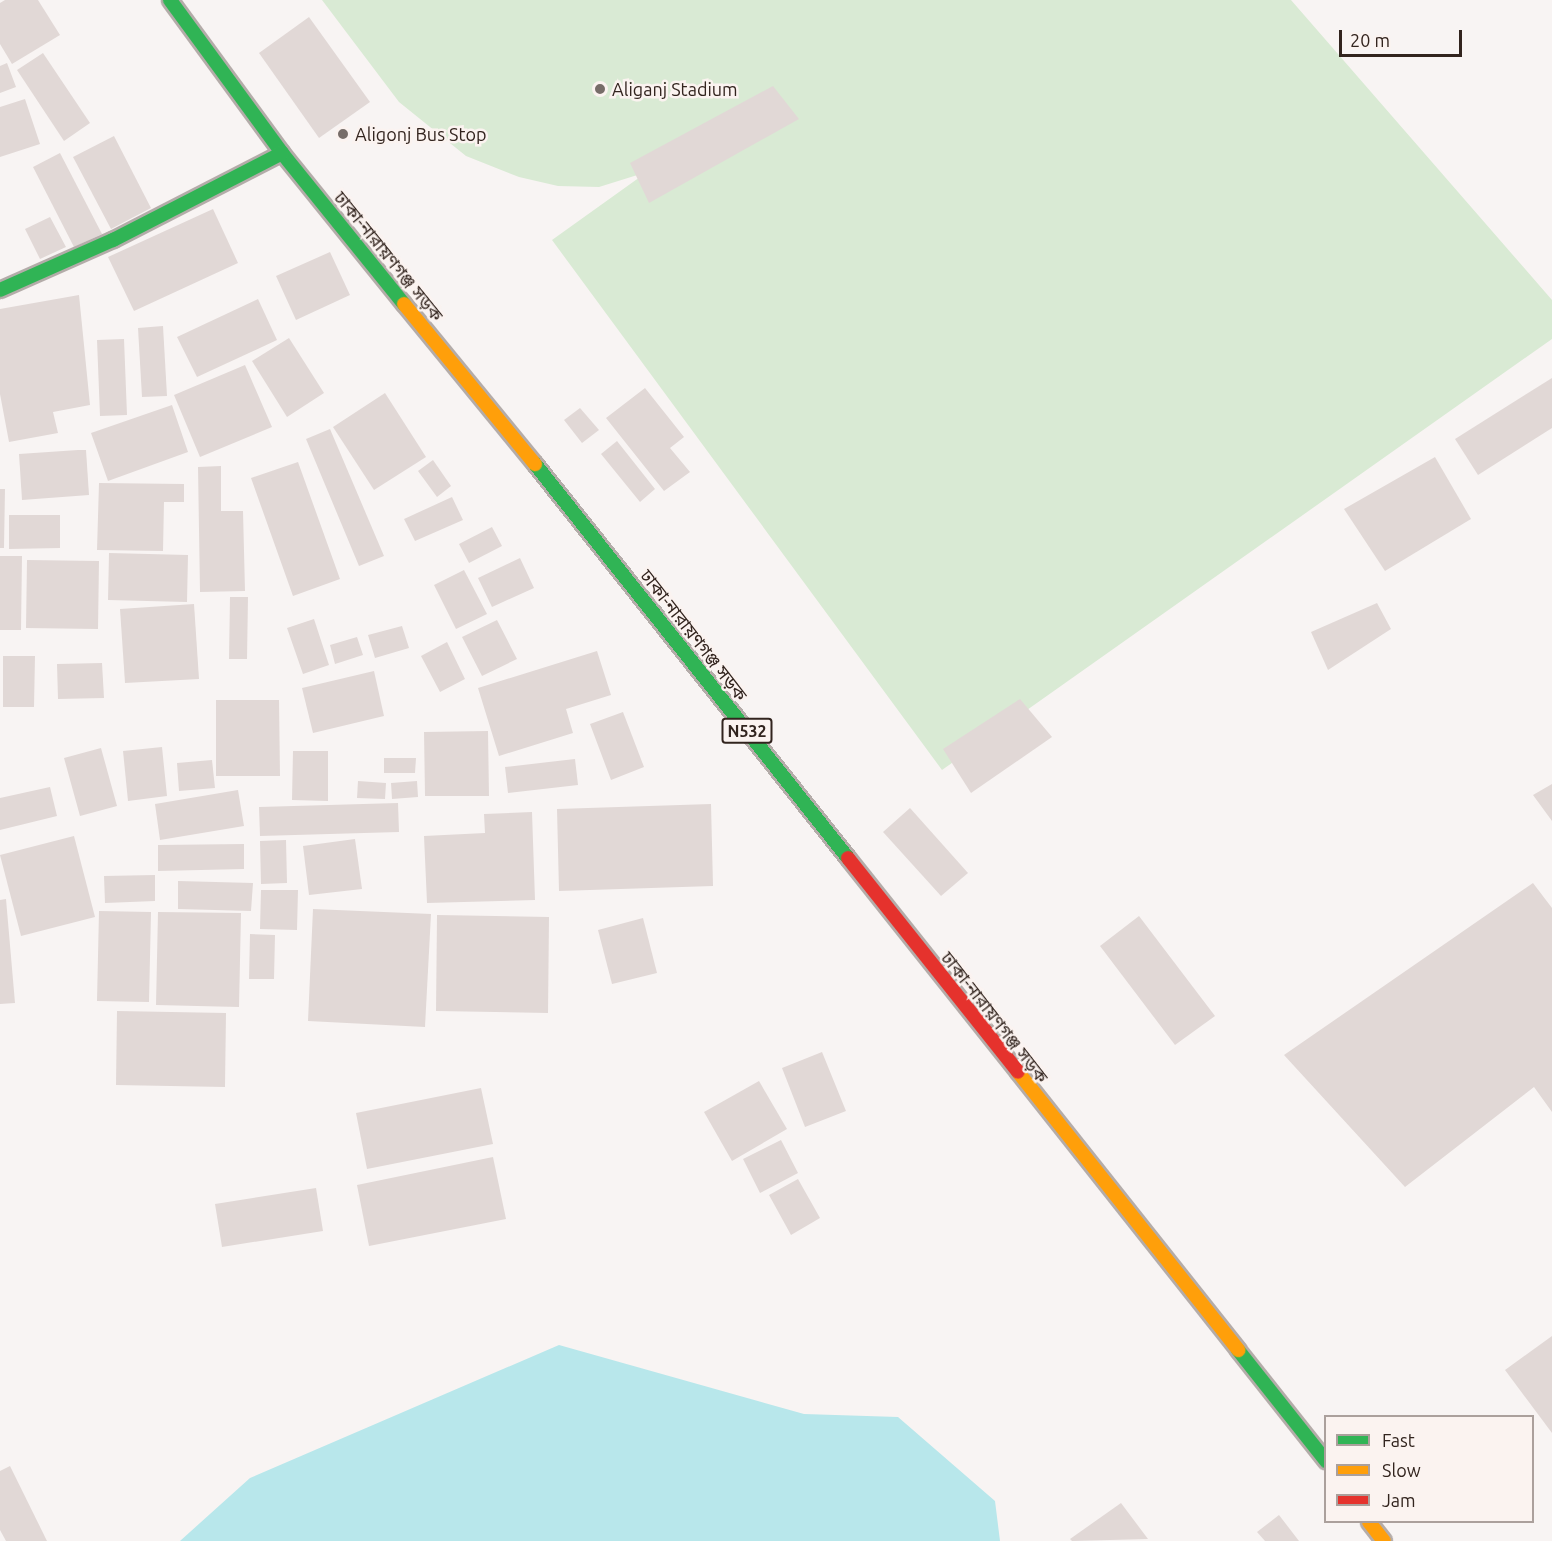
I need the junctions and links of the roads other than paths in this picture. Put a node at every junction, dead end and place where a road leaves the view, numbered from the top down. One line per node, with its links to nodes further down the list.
1 (170, 0): 2 (main road, ঢাকা-নারায়ণগঞ্জ সড়ক / N532)
2 (282, 153): 3 (main road); 4 (main road, ঢাকা-নারায়ণগঞ্জ সড়ক / N532)
3 (0, 290)
4 (1324, 1458)
5 (1371, 1523): 6 (main road)
6 (1383, 1541)

